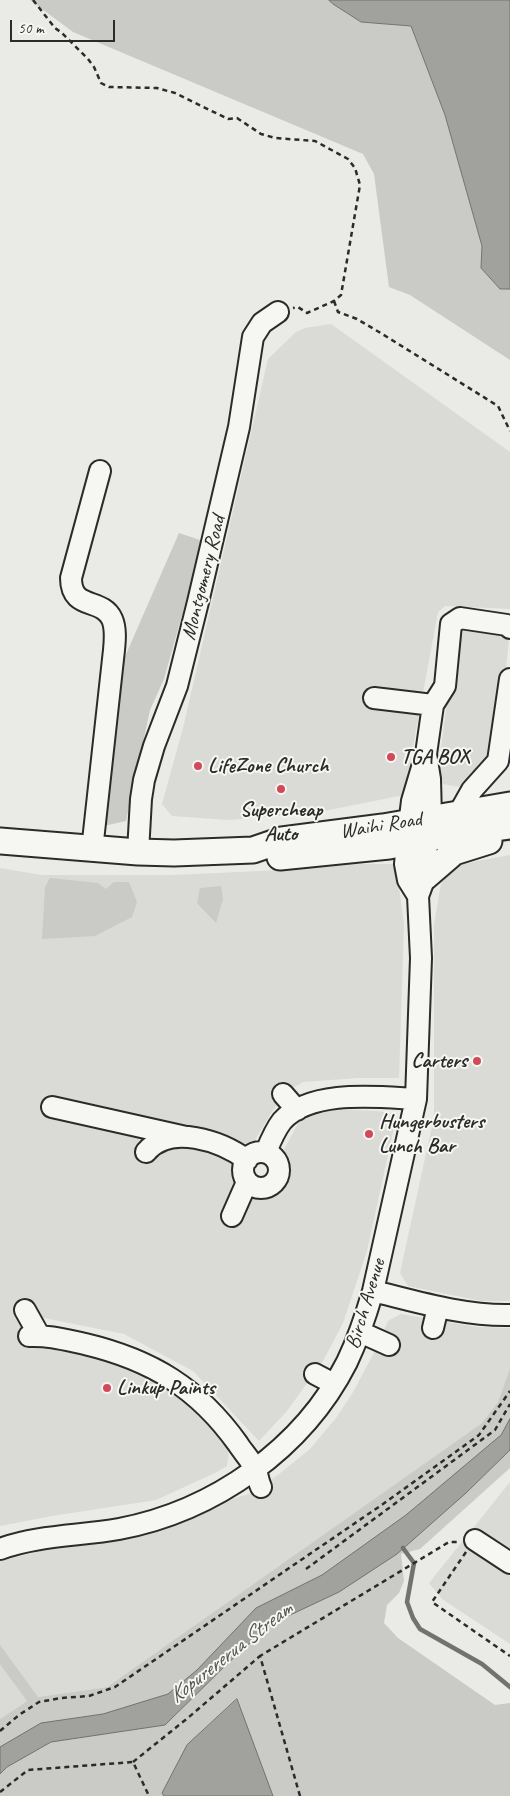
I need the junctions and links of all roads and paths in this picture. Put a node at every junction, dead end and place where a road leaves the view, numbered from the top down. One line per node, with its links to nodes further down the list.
1 (33, 0): 2 (path)
2 (334, 300): 3 (path); 4 (path)
3 (278, 312): 17 (street, Montgomery Road)
4 (510, 431)
5 (100, 472): 16 (street)
6 (510, 628): 9 (street, Birch Avenue)
7 (510, 679): 11 (street)
8 (374, 698): 9 (street)
9 (433, 705): 13 (street, Birch Avenue)
10 (510, 805): 11 (main road, Waihi Road)
11 (459, 813): 13 (main road, Waihi Road)
12 (510, 826): 13 (main road, Waihi Road)
13 (419, 830): 17 (main road, Waihi Road); 18 (street, Birch Avenue)
14 (510, 833): 18 (main road)
15 (0, 841): 16 (main road, Waihi Road)
16 (92, 850): 17 (main road, Waihi Road)
17 (138, 852)
18 (421, 886): 20 (street, Birch Avenue)
19 (283, 1094): 22 (street)
20 (416, 1099): 22 (street); 29 (street, Birch Avenue)
21 (52, 1107): 23 (street)
22 (297, 1110): 25 (street)
23 (186, 1137): 24 (street); 26 (street)
24 (146, 1152)
25 (266, 1152): 26 (street); 27 (street)
26 (246, 1160): 27 (street)
27 (247, 1182): 28 (street)
28 (232, 1216)
29 (373, 1291): 30 (street); 34 (street, Birch Avenue)
30 (438, 1307): 32 (street); 33 (street)
31 (25, 1310): 40 (street)
32 (510, 1315)
33 (433, 1328)
34 (360, 1332): 35 (street); 37 (street, Birch Avenue)
35 (389, 1345)
36 (315, 1374): 37 (street)
37 (334, 1384): 40 (street, Birch Avenue)
38 (510, 1391): 47 (path)
39 (510, 1404): 44 (path)
40 (258, 1479): 42 (street, Birch Avenue)
41 (475, 1540): 43 (street); 45 (path); 46 (path)
42 (0, 1549)
43 (510, 1563)
44 (306, 1569)
45 (260, 1656): 48 (path); 51 (path)
46 (510, 1656)
47 (0, 1731)
48 (133, 1762): 49 (path); 50 (path)
49 (0, 1792)
50 (150, 1796)
51 (300, 1796)

